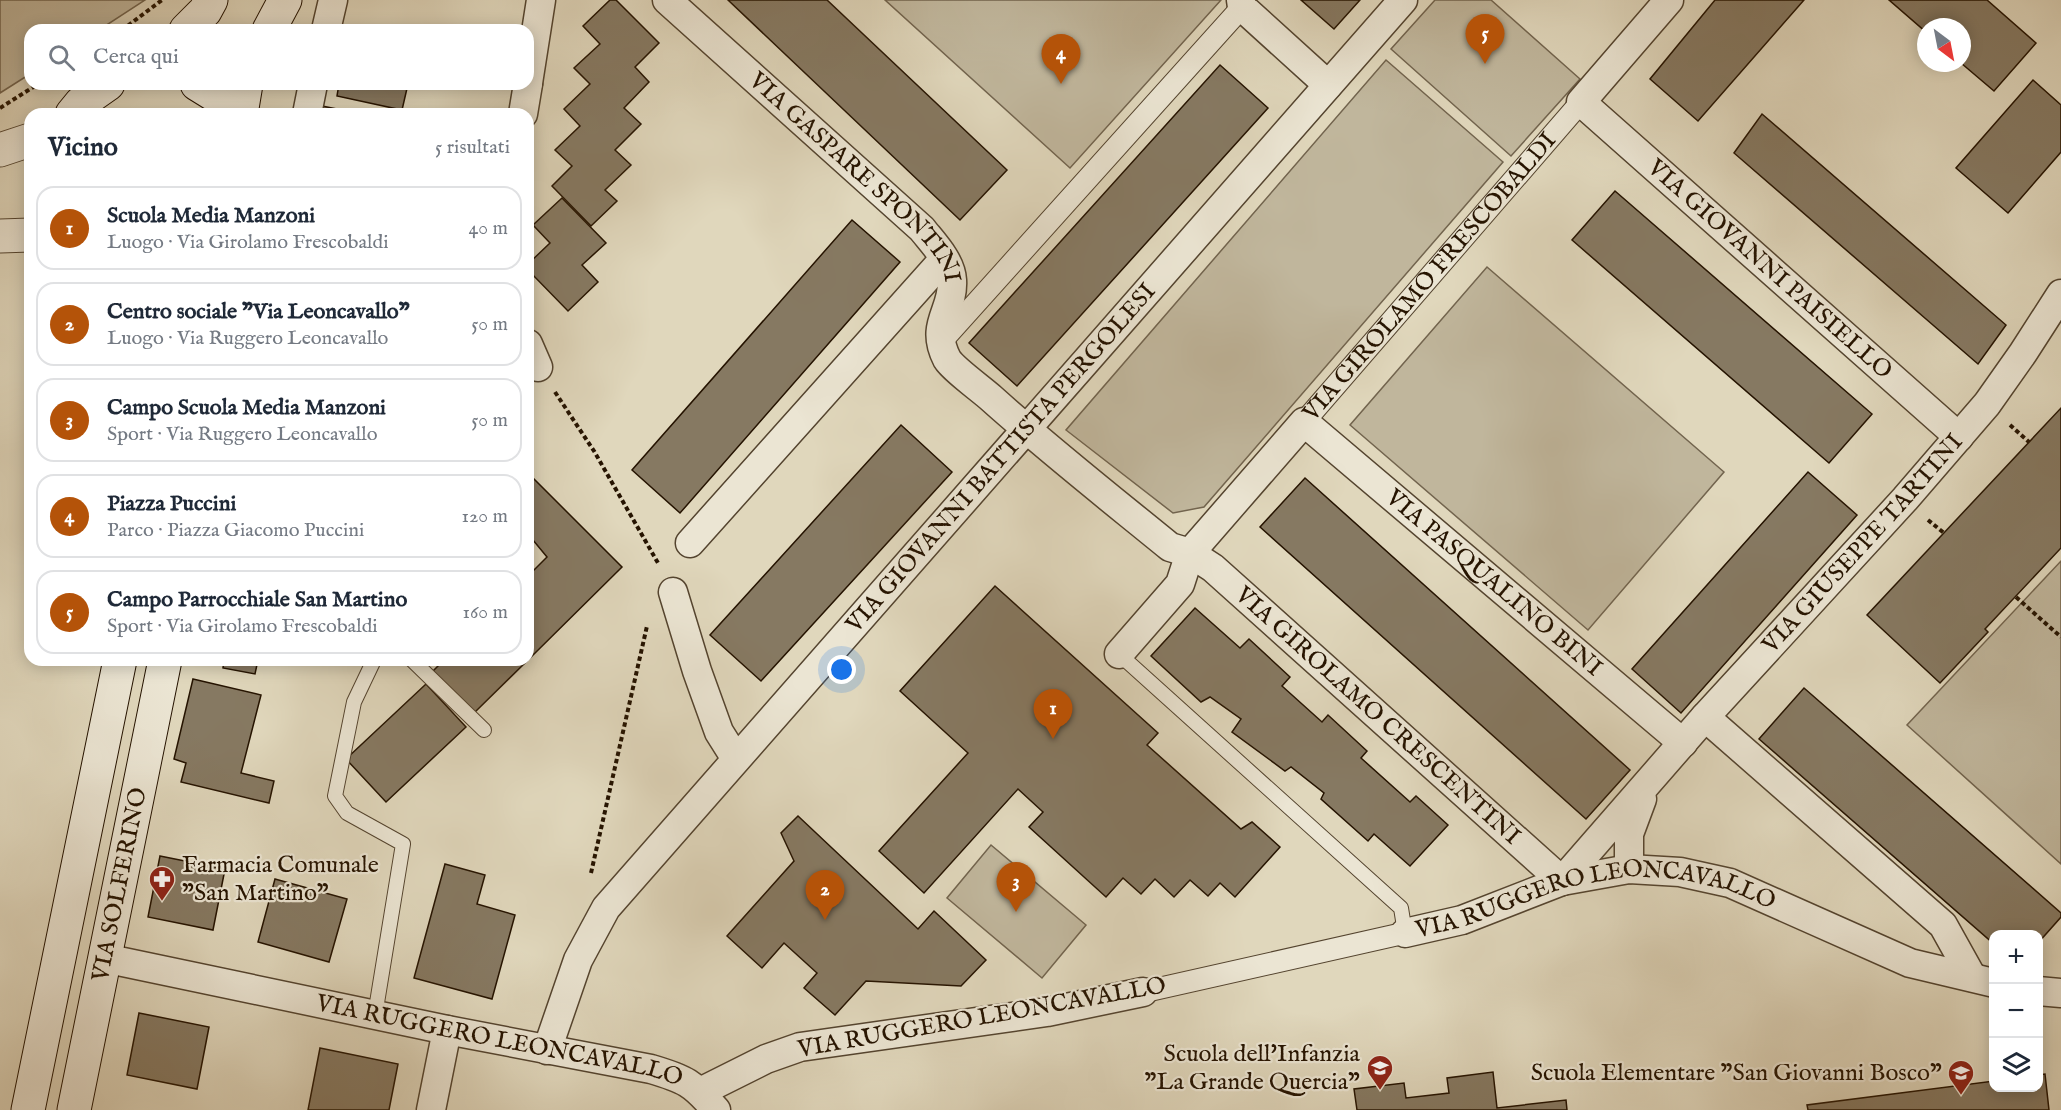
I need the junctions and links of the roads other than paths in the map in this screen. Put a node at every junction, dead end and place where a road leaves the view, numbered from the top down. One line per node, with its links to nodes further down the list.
1 (211, 0): 9 (main road)
2 (285, 0): 10 (main road)
3 (333, 0): 11 (street)
4 (541, 0): 12 (street)
5 (667, 0): 29 (street, VIA GASPARE SPONTINI)
6 (1403, 0): 13 (street, VIA GIOVANNI BATTISTA PERGOLESI)
7 (1669, 0): 19 (street, VIA GIROLAMO FRESCOBALDI)
8 (1241, 4): 13 (street); 31 (street)
9 (192, 24)
10 (272, 24)
11 (327, 24)
12 (534, 45)
13 (1328, 85): 33 (street, VIA GIOVANNI BATTISTA PERGOLESI)
14 (99, 90): 20 (main road)
15 (207, 90): 21 (main road)
16 (245, 90): 22 (main road)
17 (313, 90): 23 (street)
18 (527, 90): 24 (street)
19 (1581, 102): 32 (street, VIA GIROLAMO FRESCOBALDI); 34 (street, VIA GIOVANNI PAISIELLO)
20 (77, 108)
21 (228, 108)
22 (242, 108)
23 (308, 108)
24 (524, 108)
25 (24, 142): 26 (main road)
26 (0, 150)
27 (24, 235): 28 (main road)
28 (0, 236)
29 (944, 259): 31 (street, VIA GASPARE SPONTINI); 35 (street)
30 (2061, 294): 34 (street, VIA GIUSEPPE TARTINI)
31 (941, 342): 33 (street)
32 (1304, 422): 36 (street, VIA GIROLAMO FRESCOBALDI); 45 (street, VIA PASQUALINO BINI)
33 (1026, 429): 36 (street); 46 (street, VIA GIOVANNI BATTISTA PERGOLESI)
34 (1959, 436): 43 (street, VIA GIUSEPPE TARTINI)
35 (690, 543)
36 (1190, 553): 38 (street, VIA GIROLAMO FRESCOBALDI); 49 (street, VIA GIROLAMO CRESCENTINI)
37 (673, 592): 46 (street)
38 (1119, 654): 50 (lane)
39 (119, 666): 60 (main road, VIA SOLFERINO)
40 (164, 666): 51 (main road, VIA SOLFERINO)
41 (371, 666): 56 (lane)
42 (418, 666): 44 (lane)
43 (1705, 717): 45 (street, VIA GIUSEPPE TARTINI); 52 (street)
44 (484, 730)
45 (1683, 743): 47 (street, VIA GIUSEPPE TARTINI)
46 (736, 759): 58 (street, VIA GIOVANNI BATTISTA PERGOLESI)
47 (1648, 783): 48 (street, VIA GIUSEPPE TARTINI); 49 (street, VIA GIUSEPPE TARTINI)
48 (1629, 868): 49 (street, VIA RUGGERO LEONCAVALLO); 52 (street, VIA RUGGERO LEONCAVALLO)
49 (1562, 881): 50 (street, VIA RUGGERO LEONCAVALLO)
50 (1405, 933): 54 (street, VIA RUGGERO LEONCAVALLO)
51 (104, 958): 56 (street, VIA RUGGERO LEONCAVALLO); 61 (main road, VIA SOLFERINO)
52 (1983, 980)
53 (2043, 991): 55 (street)
54 (1143, 992): 59 (street, VIA RUGGERO LEONCAVALLO)
55 (2061, 993)
56 (375, 1015): 57 (street, VIA RUGGERO LEONCAVALLO)
57 (447, 1030): 58 (street, VIA RUGGERO LEONCAVALLO); 62 (street)
58 (548, 1050): 59 (street, VIA RUGGERO LEONCAVALLO)
59 (708, 1101)
60 (28, 1110)
61 (74, 1110)
62 (431, 1110)

